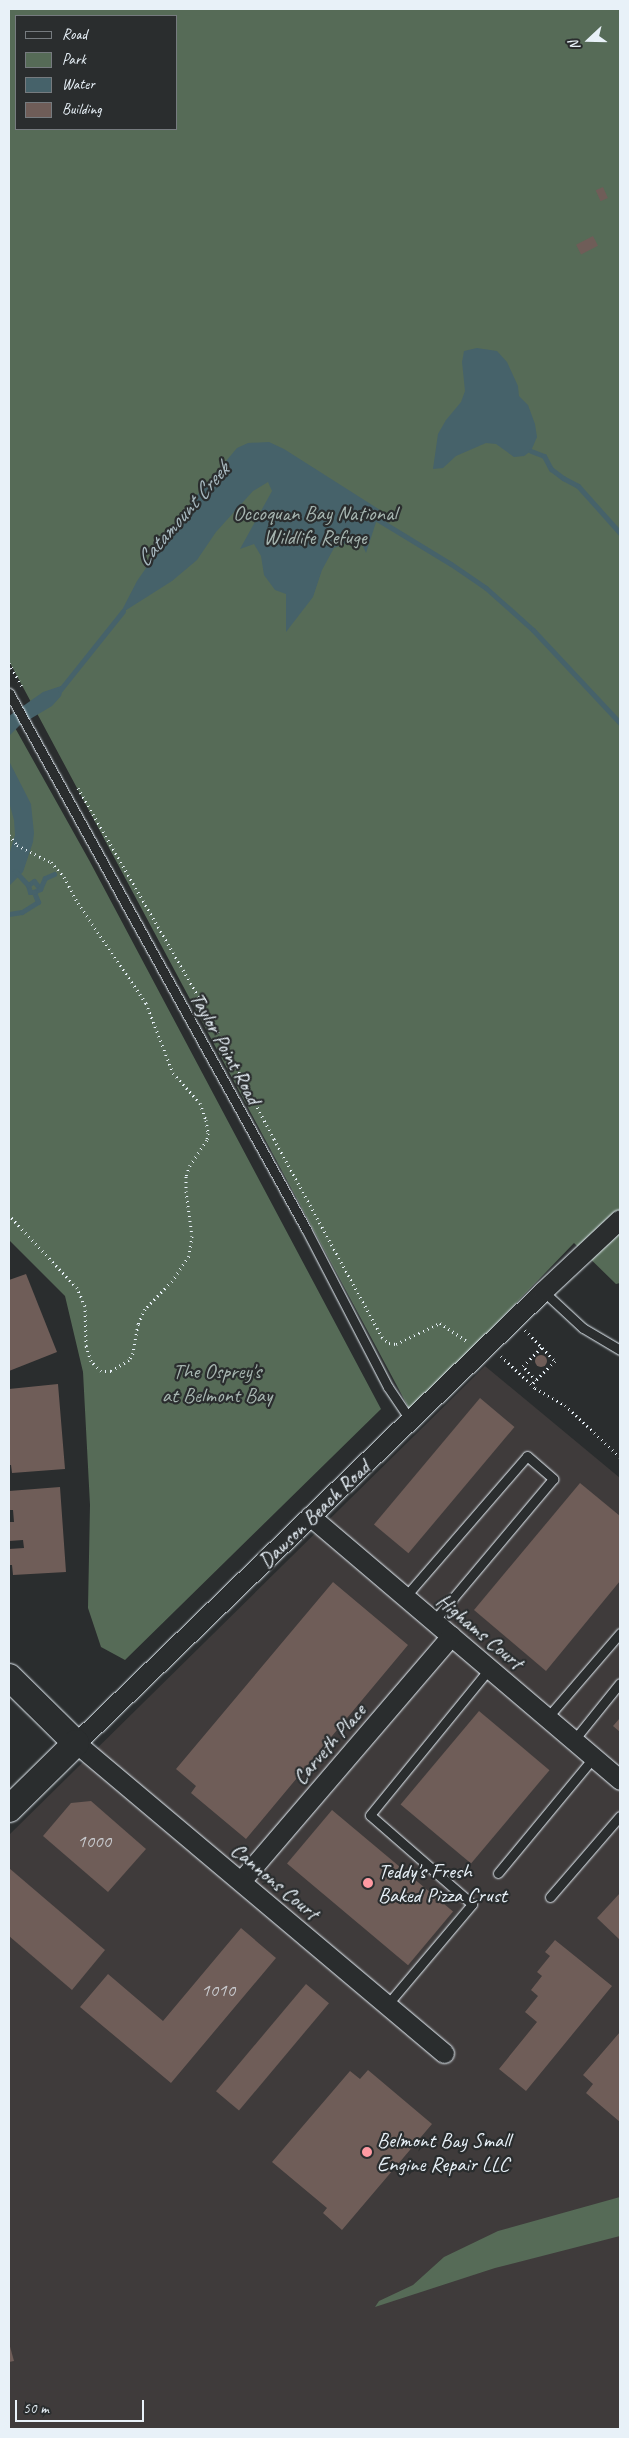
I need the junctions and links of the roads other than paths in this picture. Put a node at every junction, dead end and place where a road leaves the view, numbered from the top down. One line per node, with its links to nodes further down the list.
1 (9, 693): 5 (lane, Taylor Point Road)
2 (620, 1220): 3 (street, Dawson Beach Road)
3 (543, 1291): 4 (lane); 5 (street, Dawson Beach Road)
4 (620, 1350)
5 (410, 1421): 6 (street, Dawson Beach Road)
6 (310, 1516): 7 (street, Highams Court); 16 (street, Dawson Beach Road)
7 (406, 1598): 8 (street, Highams Court); 8 (lane)
8 (434, 1621): 10 (street, Highams Court)
9 (620, 1633): 14 (lane)
10 (451, 1636): 11 (street, Highams Court); 22 (street, Carveth Place)
11 (490, 1669): 14 (street, Highams Court); 24 (lane)
12 (9, 1677): 16 (street)
13 (620, 1684): 15 (lane)
14 (547, 1718): 15 (street, Highams Court)
15 (574, 1740): 17 (street, Highams Court)
16 (76, 1743): 19 (street, Dawson Beach Road); 22 (street, Cannons Court)
17 (594, 1757): 18 (street, Highams Court); 21 (lane)
18 (620, 1780)
19 (9, 1809)
20 (620, 1816): 23 (lane)
21 (498, 1873)
22 (241, 1882): 24 (street, Cannons Court)
23 (550, 1897)
24 (387, 2005): 25 (street, Cannons Court)
25 (444, 2053)

